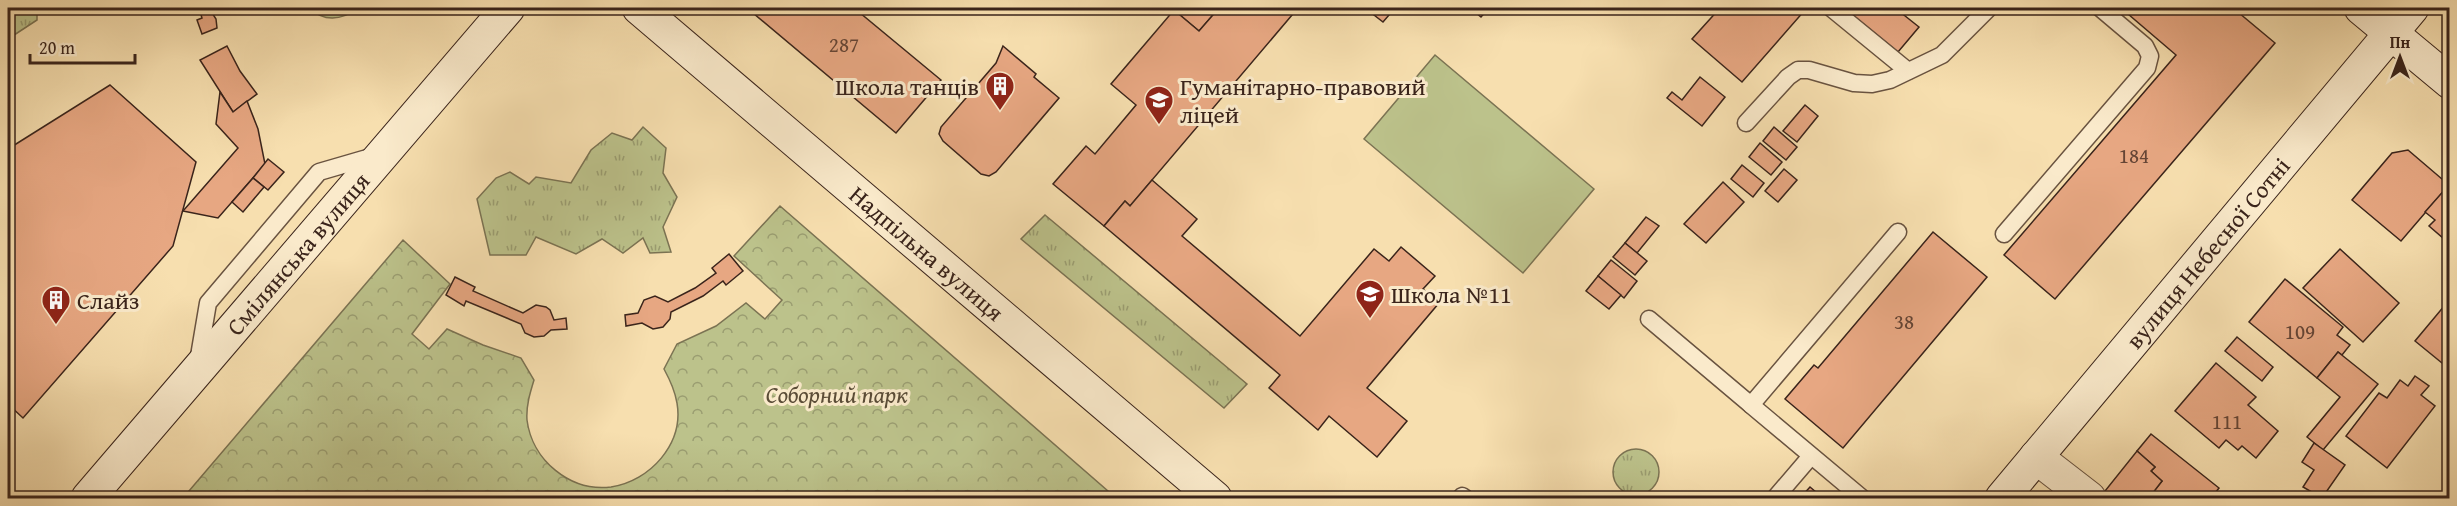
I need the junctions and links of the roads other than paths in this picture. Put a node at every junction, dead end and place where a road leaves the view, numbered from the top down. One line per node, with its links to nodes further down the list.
1 (508, 8): 18 (main road, Смілянська вулиця)
2 (639, 8): 19 (main road, Надпільна вулиця)
3 (1831, 8): 9 (lane)
4 (1989, 8): 9 (lane)
5 (2100, 8): 13 (lane)
6 (2361, 8): 8 (main road)
7 (2412, 8): 8 (main road, вулиця Небесної Сотні)
8 (2390, 32): 10 (main road); 17 (main road, вулиця Небесної Сотні)
9 (1908, 72): 11 (lane)
10 (2450, 82)
11 (1746, 123)
12 (1898, 232): 15 (lane)
13 (2004, 234)
14 (1649, 319): 15 (lane)
15 (1751, 405): 16 (lane)
16 (1811, 456): 20 (lane); 21 (lane)
17 (2036, 457): 22 (main road, вулиця Небесної Сотні); 23 (main road)
18 (88, 498)
19 (1215, 498)
20 (1775, 498)
21 (1862, 498)
22 (2002, 498)
23 (2089, 498)

